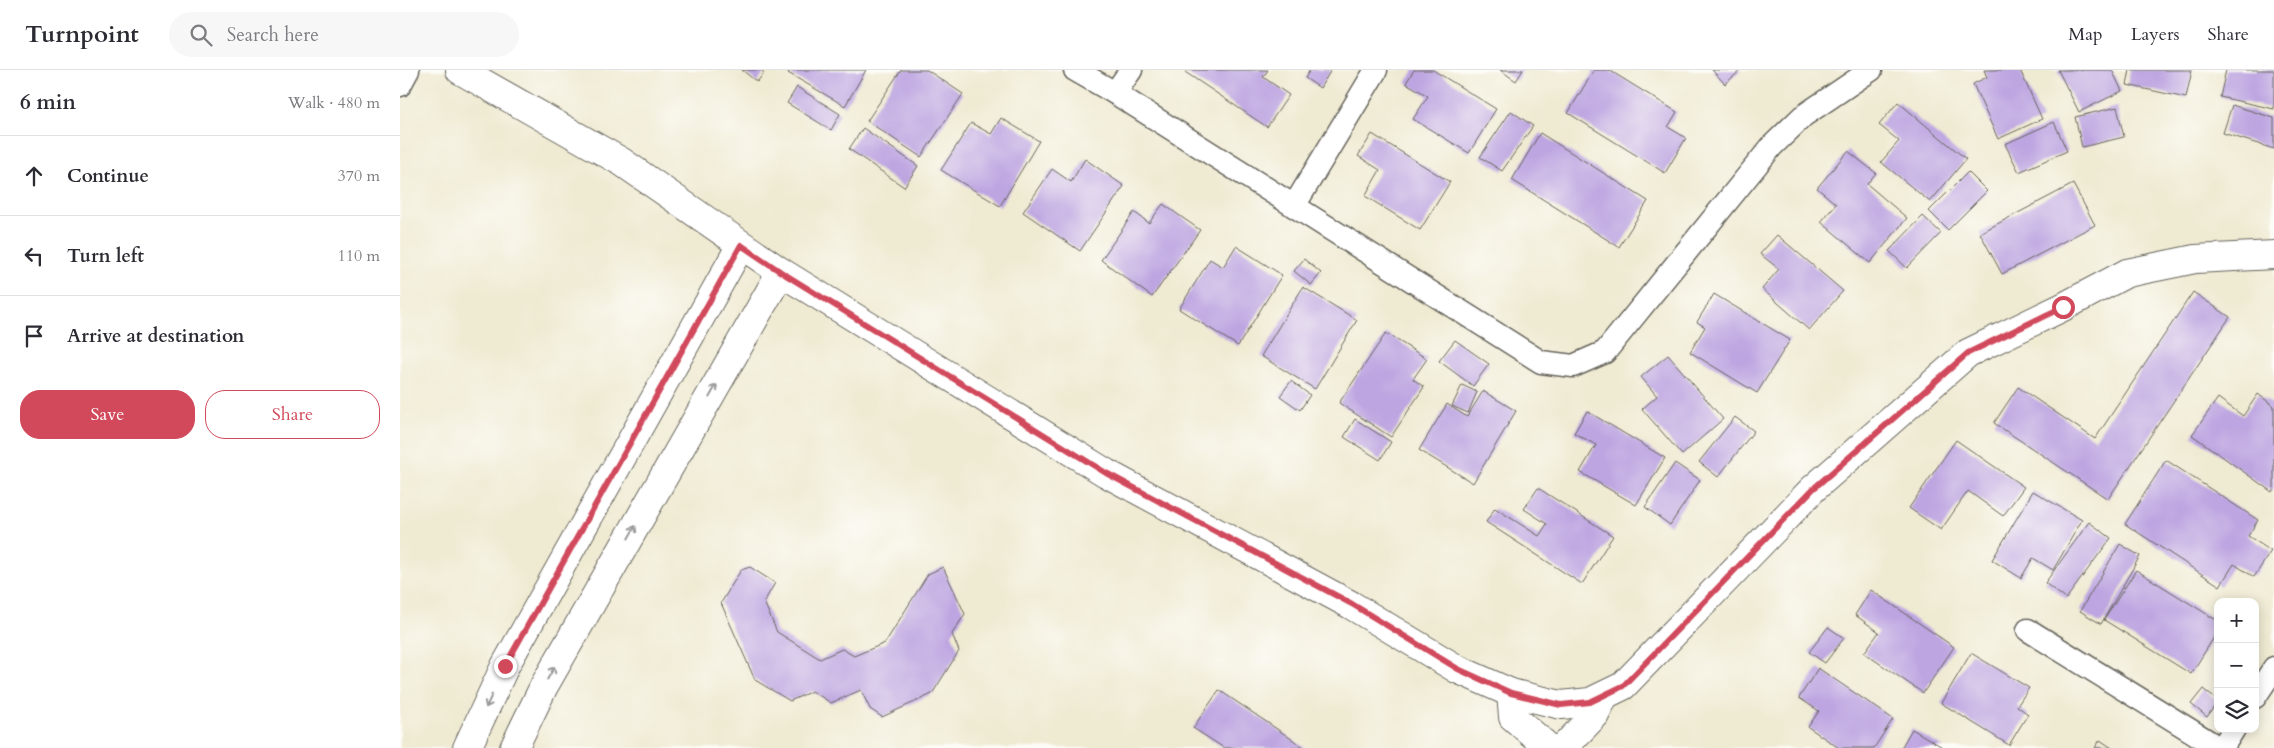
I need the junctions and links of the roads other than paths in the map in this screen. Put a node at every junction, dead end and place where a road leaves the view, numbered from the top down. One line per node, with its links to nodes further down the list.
1 (408, 70): 7 (street)
2 (460, 70): 10 (street)
3 (1075, 70): 8 (street)
4 (1130, 70): 8 (street)
5 (1376, 70): 9 (street)
6 (1871, 70): 9 (street)
7 (400, 85)
8 (1115, 92): 9 (street)
9 (1294, 206)
10 (741, 245): 12 (street); 19 (street, one-way to 19)
11 (2274, 255): 17 (street)
12 (781, 272): 16 (street); 20 (street, one-way to 12)
13 (2028, 630): 23 (street)
14 (2274, 668): 15 (street)
15 (2259, 691)
16 (1511, 693): 17 (street); 21 (street)
17 (1604, 696): 22 (street)
18 (2231, 733): 23 (street)
19 (467, 748)
20 (514, 748)
21 (1549, 748)
22 (1564, 748)
23 (2220, 748)

